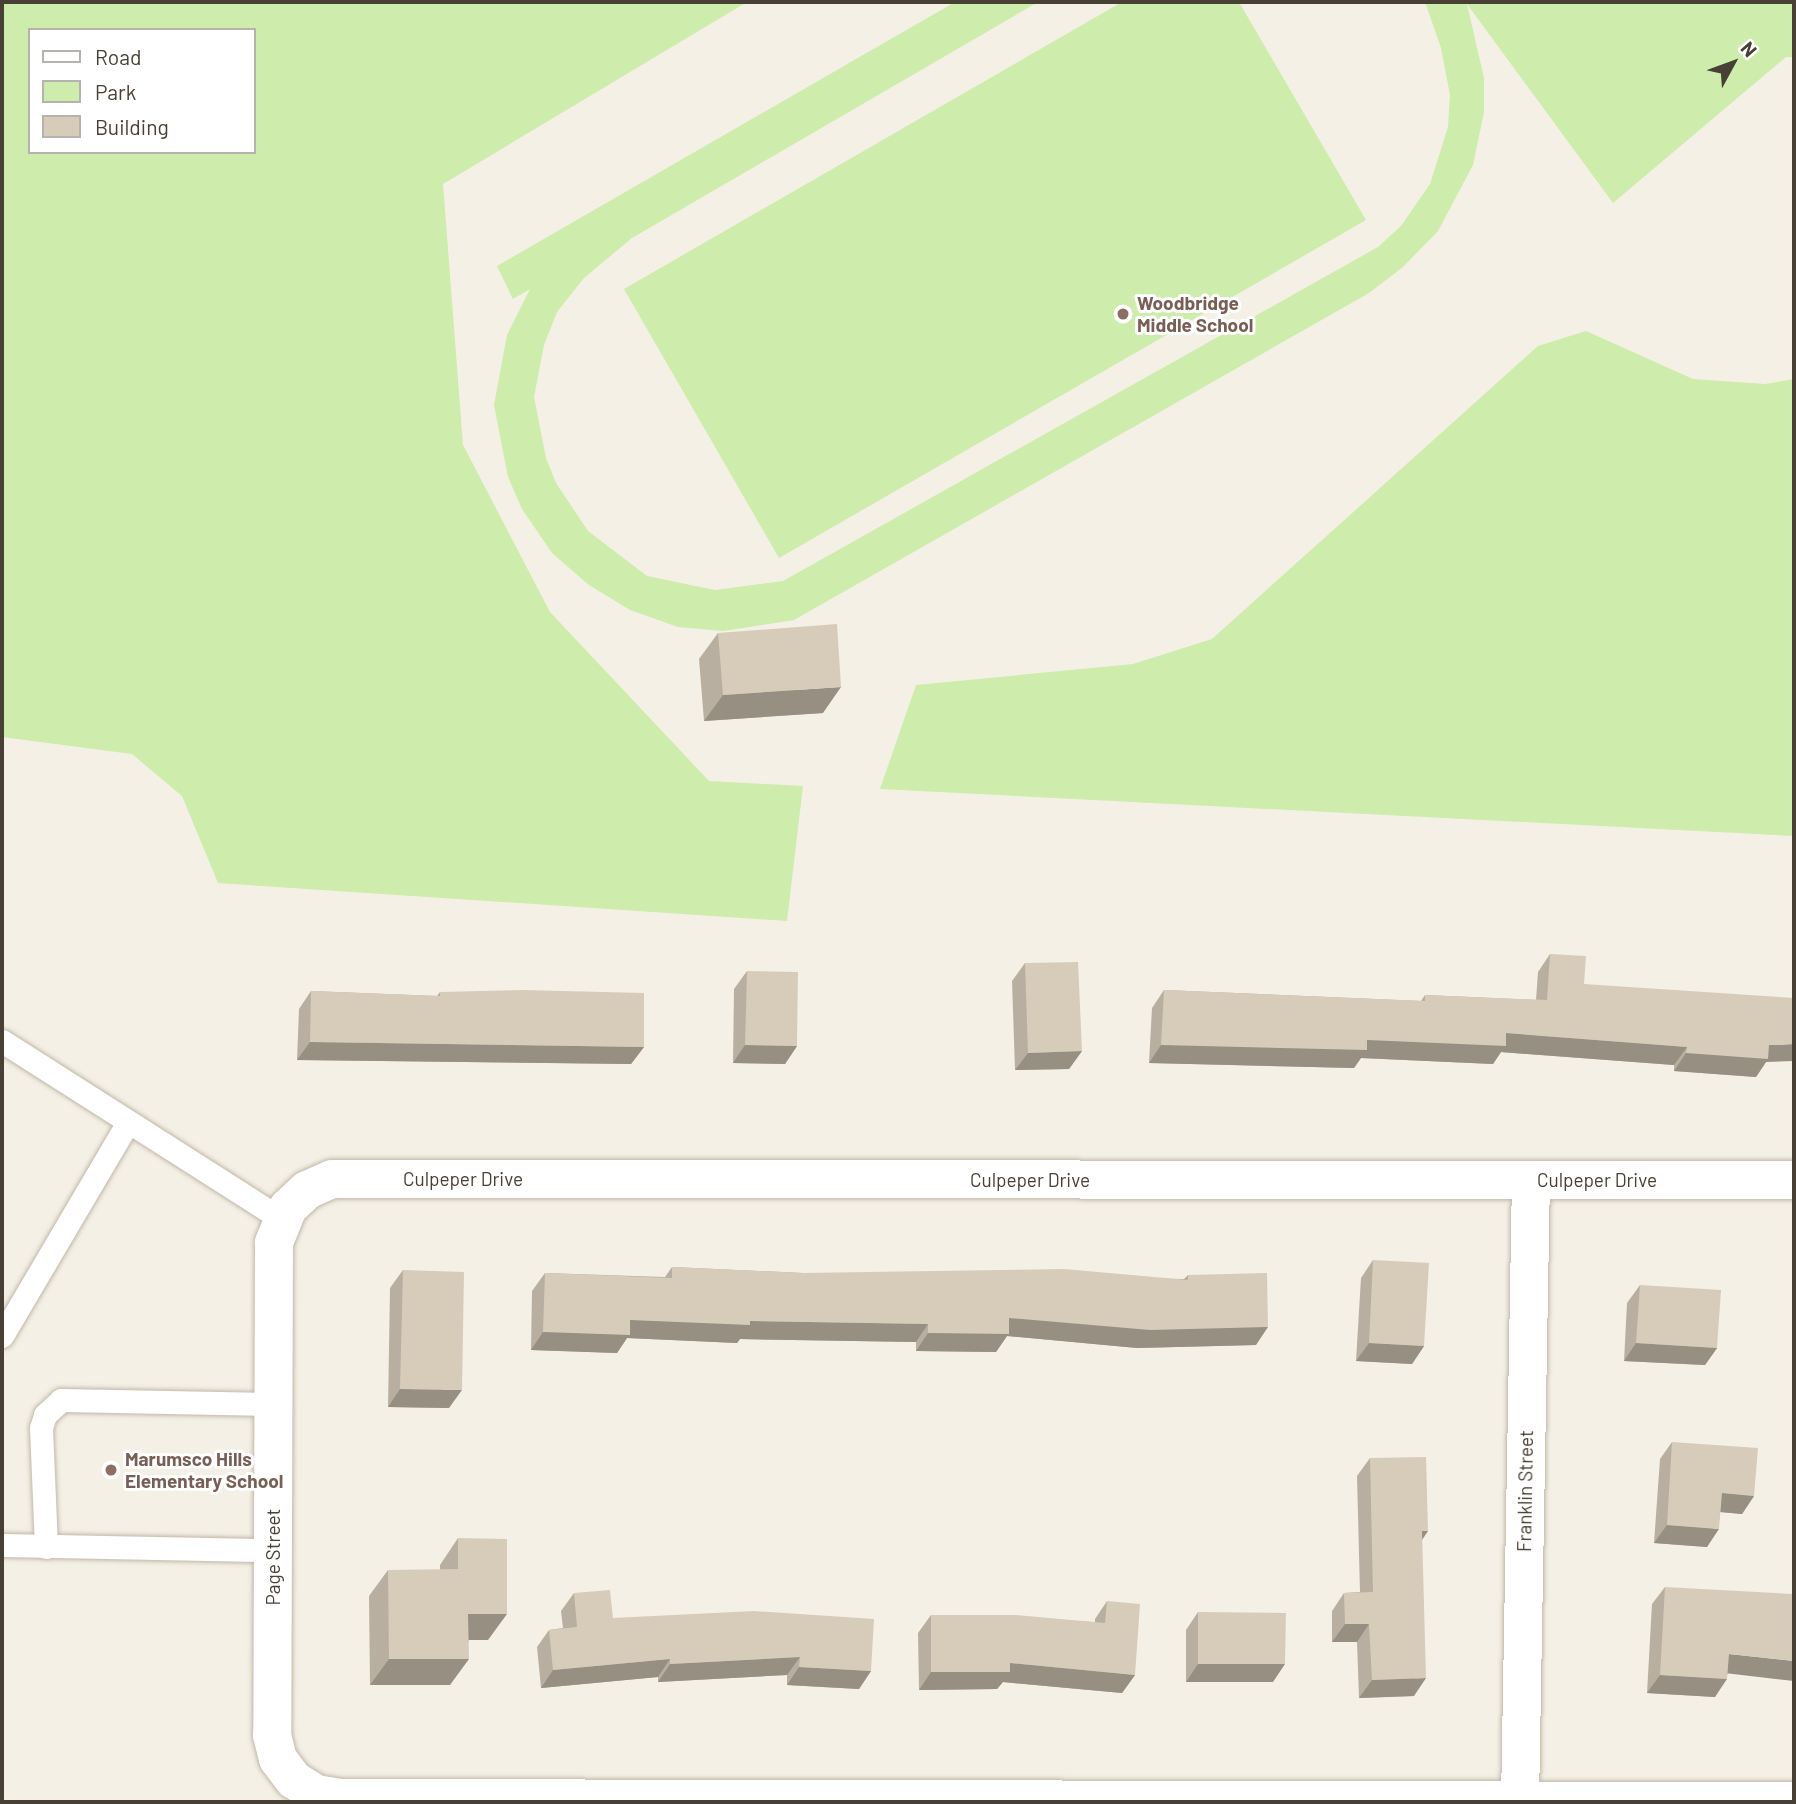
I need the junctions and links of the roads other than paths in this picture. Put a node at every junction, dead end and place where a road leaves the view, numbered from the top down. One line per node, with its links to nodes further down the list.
1 (2, 1041): 2 (lane)
2 (128, 1122): 5 (lane); 6 (lane)
3 (1794, 1180): 4 (street, Culpeper Drive)
4 (1531, 1181): 5 (street, Culpeper Drive); 11 (street, Franklin Street)
5 (281, 1219): 7 (street, Page Street)
6 (2, 1336)
7 (273, 1404): 9 (lane); 10 (street, Page Street)
8 (2, 1545): 9 (lane)
9 (46, 1547): 10 (lane)
10 (273, 1549): 11 (street, Page Street)
11 (1520, 1801): 12 (street)
12 (1794, 1801)

